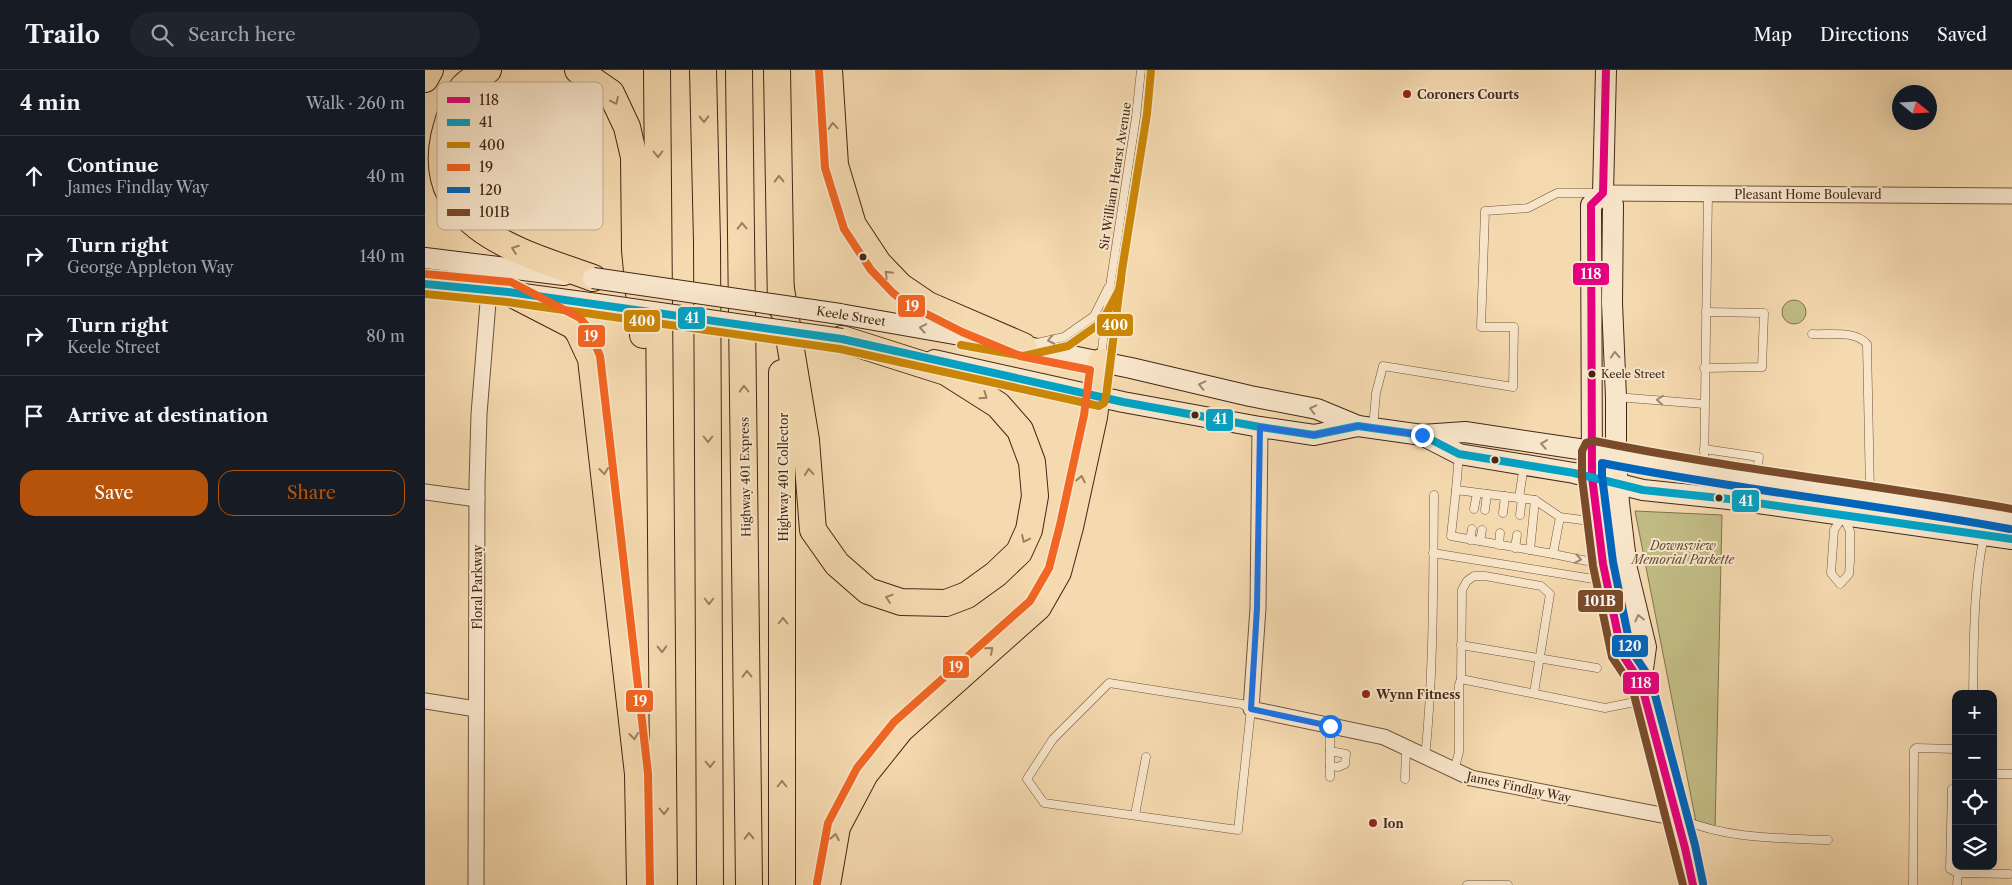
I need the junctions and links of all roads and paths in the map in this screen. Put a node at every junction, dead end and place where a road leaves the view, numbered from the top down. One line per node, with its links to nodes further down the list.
1 (430, 70): 11 (highway)
2 (488, 70): 12 (highway, one-way to 2)
3 (578, 70): 13 (highway, one-way to 13)
4 (657, 70): 74 (highway, one-way to 74)
5 (703, 70): 111 (highway, one-way to 111)
6 (739, 70): 112 (highway, Highway 401 Express, one-way to 6)
7 (777, 70): 23 (highway, Highway 401 Collector, one-way to 7)
8 (829, 70): 28 (highway, one-way to 8)
9 (1141, 70): 22 (lane, Sir William Hearst Avenue)
10 (1606, 70): 15 (main road)
11 (425, 79)
12 (471, 82)
13 (595, 82)
14 (603, 87): 74 (highway, one-way to 74)
15 (1603, 193): 16 (street, Pleasant Home Boulevard); 32 (main road, one-way to 15); 35 (lane); 38 (main road)
16 (1708, 193): 17 (street, Pleasant Home Boulevard); 25 (lane)
17 (2012, 196)
18 (479, 230): 20 (highway, one-way to 18)
19 (425, 258): 20 (main road, Keele Street)
20 (593, 278): 28 (main road, Keele Street, one-way to 20, bridge)
21 (425, 284): 24 (main road, Keele Street)
22 (1110, 286): 28 (lane, Sir William Hearst Avenue, one-way to 28); 29 (lane, Sir William Hearst Avenue)
23 (781, 288): 27 (highway, one-way to 23); 113 (highway, Highway 401 Collector, one-way to 23)
24 (499, 291): 27 (main road, Keele Street, bridge); 55 (street, Floral Parkway); 109 (highway, one-way to 109)
25 (1706, 312): 30 (lane); 30 (lane)
26 (1812, 334): 51 (lane)
27 (842, 340): 31 (main road, Keele Street)
28 (1023, 346): 29 (main road, Keele Street)
29 (1101, 362): 31 (highway); 35 (main road, Keele Street, one-way to 29)
30 (1704, 368): 33 (lane)
31 (1096, 396): 34 (main road, Keele Street); 114 (highway, one-way to 31)
32 (1616, 397): 33 (lane, one-way to 32); 40 (main road)
33 (1704, 404): 37 (lane)
34 (1260, 427): 35 (main road, Keele Street); 89 (street)
35 (1365, 427): 36 (main road, Keele Street)
36 (1422, 435): 38 (main road, Keele Street, one-way to 36); 39 (main road, Keele Street)
37 (1704, 449): 42 (lane); 44 (lane)
38 (1592, 452): 40 (main road, Keele Street); 43 (main road)
39 (1459, 454): 41 (main road, Keele Street); 47 (lane)
40 (1616, 457): 42 (main road, Keele Street); 45 (main road)
41 (1524, 465): 43 (main road, Keele Street); 54 (lane)
42 (1704, 472): 44 (main road, Keele Street)
43 (1593, 477): 45 (main road, Keele Street); 61 (main road)
44 (1756, 479): 46 (main road, Keele Street)
45 (1618, 484): 62 (main road, Keele Street); 85 (main road, one-way to 45)
46 (1822, 489): 51 (main road, Keele Street); 62 (main road)
47 (1455, 490): 49 (lane); 70 (lane)
48 (425, 492): 55 (street)
49 (1477, 493): 50 (lane); 57 (lane)
50 (1487, 494): 53 (lane); 58 (lane)
51 (1870, 494): 62 (main road); 64 (main road, Keele Street)
52 (1434, 495): 77 (lane)
53 (1505, 496): 54 (lane); 59 (lane)
54 (1521, 498): 56 (lane); 60 (lane)
55 (477, 499): 88 (street, Floral Parkway)
56 (1535, 500): 63 (lane); 76 (lane)
57 (1474, 509)
58 (1485, 510)
59 (1503, 513)
60 (1520, 515)
61 (1596, 516): 63 (lane); 79 (main road)
62 (1843, 516): 62 (lane); 69 (main road, Keele Street)
63 (1559, 517): 78 (lane)
64 (2012, 519)
65 (1472, 529): 70 (lane)
66 (1481, 530): 72 (lane)
67 (1500, 533): 73 (lane)
68 (1517, 535): 75 (lane)
69 (1984, 536): 71 (main road, Keele Street); 84 (lane)
70 (1470, 540): 72 (lane)
71 (2012, 540)
72 (1480, 542): 73 (lane)
73 (1499, 545): 75 (lane)
74 (661, 546): 110 (highway, one-way to 110)
75 (1515, 548): 76 (lane)
76 (1529, 550): 78 (lane)
77 (1433, 553): 79 (lane); 95 (lane)
78 (1553, 554): 79 (lane, one-way to 79)
79 (1604, 573): 85 (main road)
80 (1461, 645): 81 (lane); 81 (lane); 83 (lane)
81 (1540, 659): 82 (lane); 86 (lane)
82 (1597, 668)
83 (1461, 679): 86 (lane); 97 (lane)
84 (1973, 690)
85 (1643, 692): 86 (lane); 103 (main road)
86 (1534, 693)
87 (425, 701): 88 (street)
88 (476, 709): 108 (street, Floral Parkway)
89 (1251, 709): 90 (street, James Findlay Way); 102 (lane); 102 (lane)
90 (1330, 726): 91 (street, James Findlay Way); 93 (lane)
91 (1406, 749): 95 (street, James Findlay Way); 101 (lane)
92 (1952, 750): 118 (lane)
93 (1330, 751): 96 (lane); 96 (lane)
94 (1146, 757): 102 (lane)
95 (1425, 758): 97 (street, James Findlay Way)
96 (1330, 766): 100 (lane)
97 (1454, 772): 103 (street, James Findlay Way)
98 (1997, 774): 99 (lane)
99 (2012, 774)
100 (1330, 777)
101 (1405, 779)
102 (1135, 815)
103 (1677, 818): 104 (lane); 117 (main road)
104 (1828, 840)
105 (1952, 850): 106 (lane)
106 (1957, 873): 107 (lane); 119 (lane)
107 (2009, 874)
108 (476, 885)
109 (640, 885)
110 (665, 885)
111 (710, 885)
112 (749, 885)
113 (781, 885)
114 (827, 885)
115 (1467, 885): 116 (lane)
116 (1508, 885)
117 (1693, 885)
118 (1913, 885)
119 (1957, 885)

